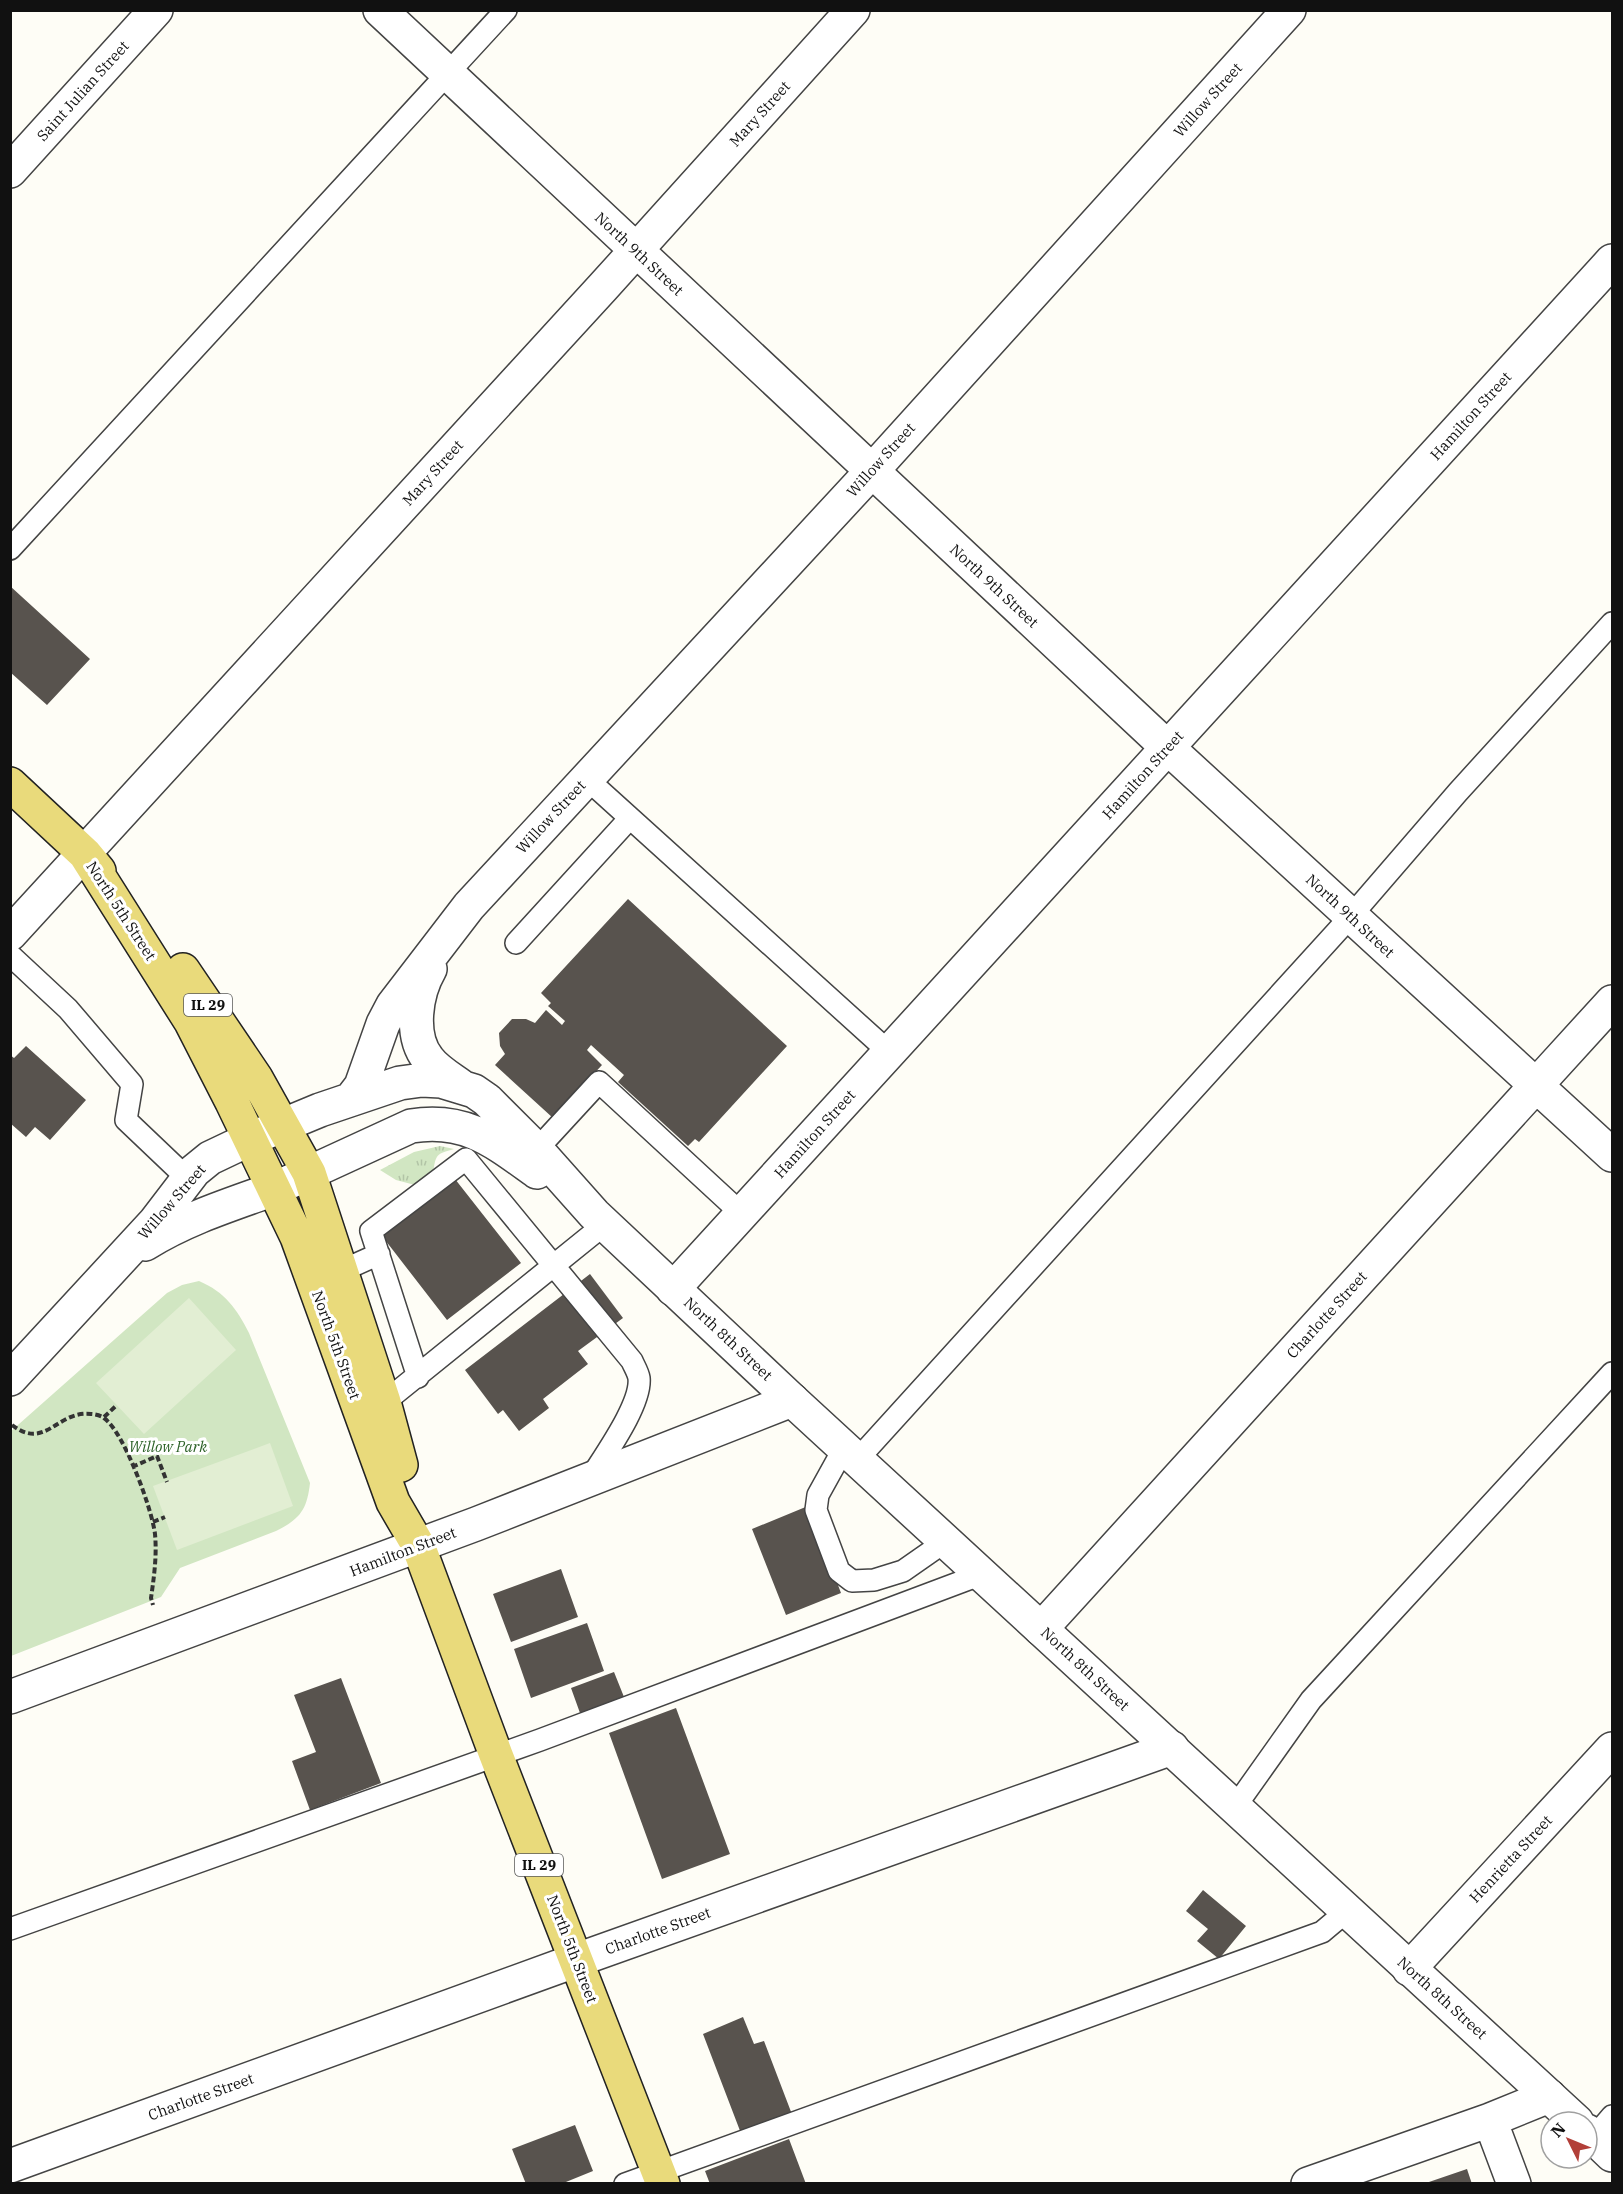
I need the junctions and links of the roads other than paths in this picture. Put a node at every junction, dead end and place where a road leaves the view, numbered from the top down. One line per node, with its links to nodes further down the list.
1 (156, 10): 7 (street, Saint Julian Street)
2 (380, 10): 6 (street, North 9th Street)
3 (506, 10): 6 (lane)
4 (853, 10): 8 (street, Mary Street)
5 (1289, 10): 10 (street, Willow Street)
6 (448, 74): 8 (street, North 9th Street); 11 (lane)
7 (10, 171)
8 (636, 251): 10 (street, North 9th Street); 17 (street, Mary Street)
9 (1612, 261): 13 (street, Hamilton Street)
10 (871, 472): 13 (street, North 9th Street); 14 (street, Willow Street)
11 (10, 549)
12 (1612, 623): 19 (lane)
13 (1168, 748): 19 (street, North 9th Street); 24 (street, Hamilton Street)
14 (586, 779): 16 (lane); 18 (street, Willow Street)
15 (10, 784): 17 (main road, IL 29)
16 (630, 818): 21 (lane); 24 (lane)
17 (85, 854): 20 (street, Mary Street); 28 (main road, North 5th Street / IL 29)
18 (469, 906): 25 (street, Willow Street); 27 (street, Willow Street)
19 (1351, 916): 26 (street, North 9th Street); 45 (lane)
20 (10, 934)
21 (516, 943)
22 (10, 955): 31 (lane)
23 (1612, 1002): 26 (street, Charlotte Street)
24 (889, 1052): 33 (street, Hamilton Street)
25 (460, 1086): 27 (street, North 8th Street); 30 (street, North 8th Street)
26 (1536, 1086): 29 (street, North 9th Street); 50 (street, Charlotte Street)
27 (351, 1099): 28 (street, North 8th Street)
28 (266, 1132): 31 (street, Willow Street); 32 (main road, North 5th Street / IL 29)
29 (1612, 1155)
30 (531, 1157): 32 (street, North 8th Street); 33 (lane); 34 (street, North 8th Street)
31 (188, 1179): 36 (street, Willow Street)
32 (291, 1181): 36 (street, Willow Street); 38 (main road, North 5th Street / IL 29)
33 (742, 1214): 39 (street, Hamilton Street)
34 (599, 1219): 37 (lane); 39 (street, North 8th Street)
35 (379, 1254): 37 (lane); 38 (lane); 41 (lane)
36 (117, 1265): 42 (street, Willow Street)
37 (555, 1265): 41 (lane); 46 (lane)
38 (326, 1278): 44 (main road, North 5th Street / IL 29)
39 (673, 1289): 43 (street, North 8th Street)
40 (1612, 1373): 55 (lane)
41 (418, 1377): 44 (lane)
42 (10, 1379)
43 (792, 1400): 45 (street, North 8th Street); 46 (street, Hamilton Street)
44 (374, 1411): 48 (main road, North 5th Street / IL 29)
45 (850, 1454): 47 (street, North 8th Street); 47 (lane)
46 (590, 1479): 48 (street, Hamilton Street)
47 (946, 1542): 49 (street, North 8th Street)
48 (418, 1545): 51 (street, Hamilton Street); 54 (main road, North 5th Street / IL 29)
49 (982, 1574): 50 (street, North 8th Street); 54 (lane)
50 (1041, 1629): 52 (street, North 8th Street)
51 (10, 1697)
52 (1172, 1748): 55 (street, North 8th Street); 58 (street, Charlotte Street)
53 (1612, 1749): 59 (street, Henrietta Street)
54 (496, 1755): 57 (lane); 58 (main road, North 5th Street / IL 29)
55 (1235, 1807): 56 (street, North 8th Street)
56 (1347, 1911): 59 (street, North 8th Street); 64 (lane)
57 (10, 1929)
58 (577, 1960): 63 (street, Charlotte Street); 64 (main road, North 5th Street / IL 29)
59 (1409, 1969): 60 (street, North 8th Street)
60 (1549, 2096): 61 (street, North 8th Street); 62 (street)
61 (1568, 2110)
62 (1490, 2120): 66 (street); 67 (street)
63 (10, 2166)
64 (661, 2177): 65 (lane)
65 (625, 2184)
66 (1308, 2184)
67 (1514, 2184)

